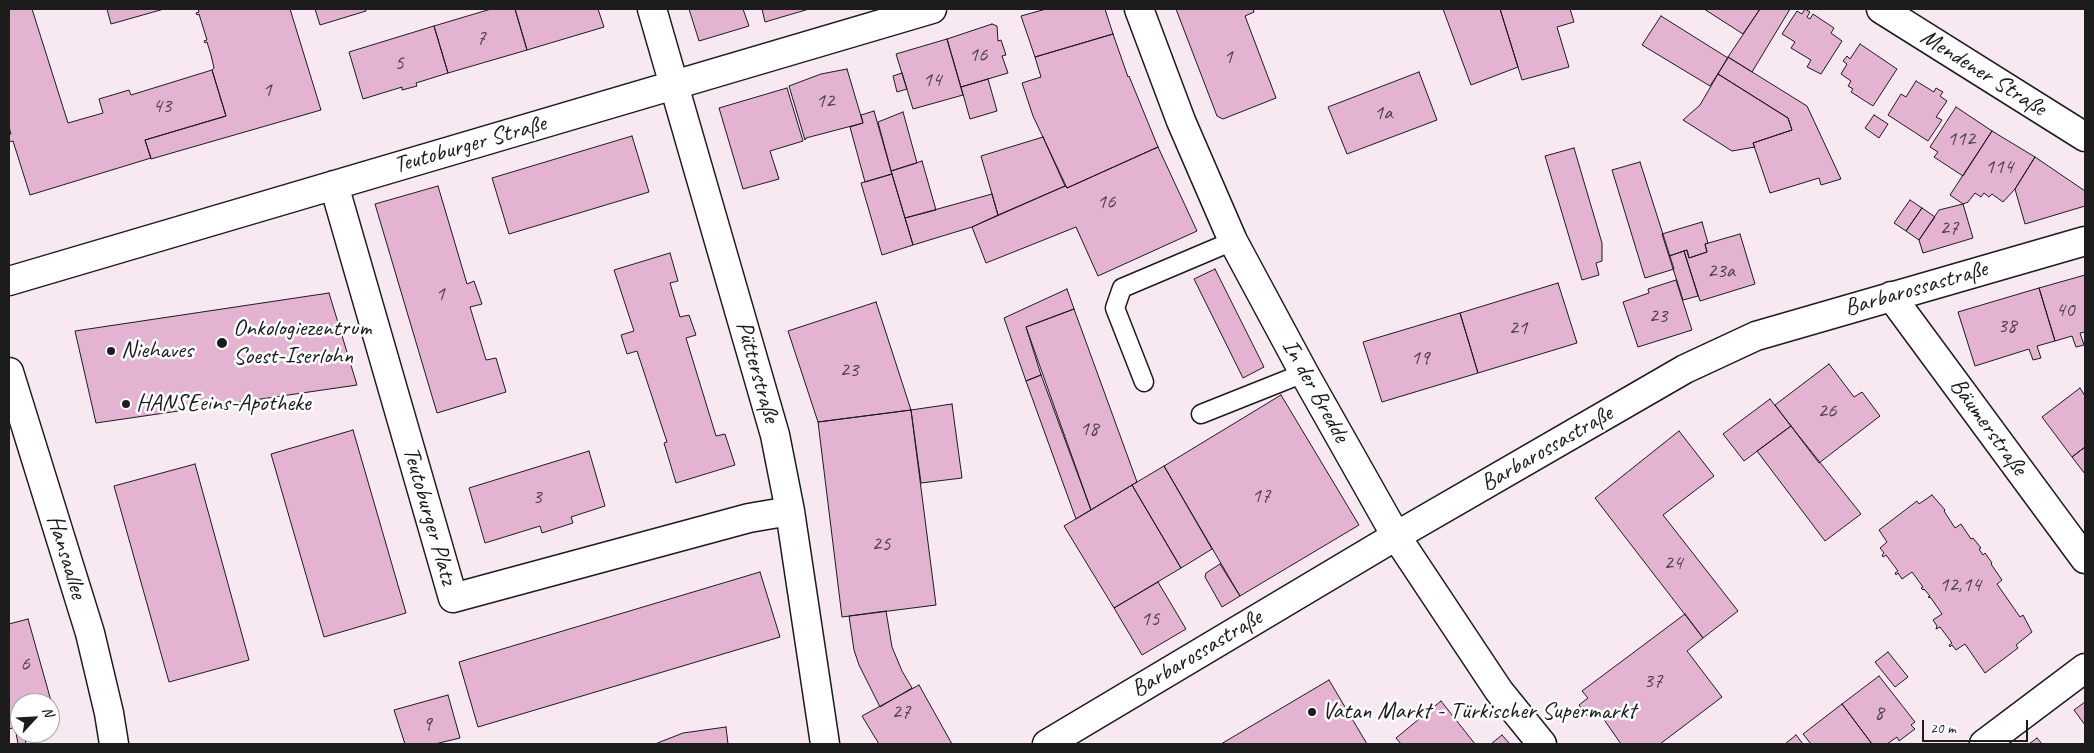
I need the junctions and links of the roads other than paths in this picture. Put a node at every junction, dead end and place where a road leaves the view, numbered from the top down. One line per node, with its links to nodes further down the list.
1 (652, 9): 5 (street, Pütterstraße)
2 (932, 9): 5 (street, Teutoburger Straße)
3 (1138, 9): 8 (street, In der Bredde)
4 (1881, 9): 6 (street, Mendener Straße)
5 (674, 85): 7 (street, Teutoburger Straße); 16 (street, Pütterstraße)
6 (2085, 138)
7 (334, 185): 10 (street, Teutoburger Straße); 16 (street, Teutoburger Platz)
8 (1233, 241): 13 (street, In der Bredde); 14 (lane)
9 (2085, 241): 11 (street, Barbarossastraße)
10 (9, 281)
11 (1891, 296): 17 (street, Barbarossastraße); 18 (street, Bäumerstraße)
12 (9, 372): 20 (street, Hansaallee)
13 (1304, 373): 15 (lane); 17 (street, In der Bredde)
14 (1144, 382)
15 (1201, 414)
16 (790, 512): 21 (street, Pütterstraße)
17 (1396, 536): 22 (street, Barbarossastraße); 23 (street, In der Bredde)
18 (2085, 559)
19 (2085, 668): 24 (street)
20 (114, 744)
21 (825, 744)
22 (1047, 744)
23 (1542, 744)
24 (1984, 744)

